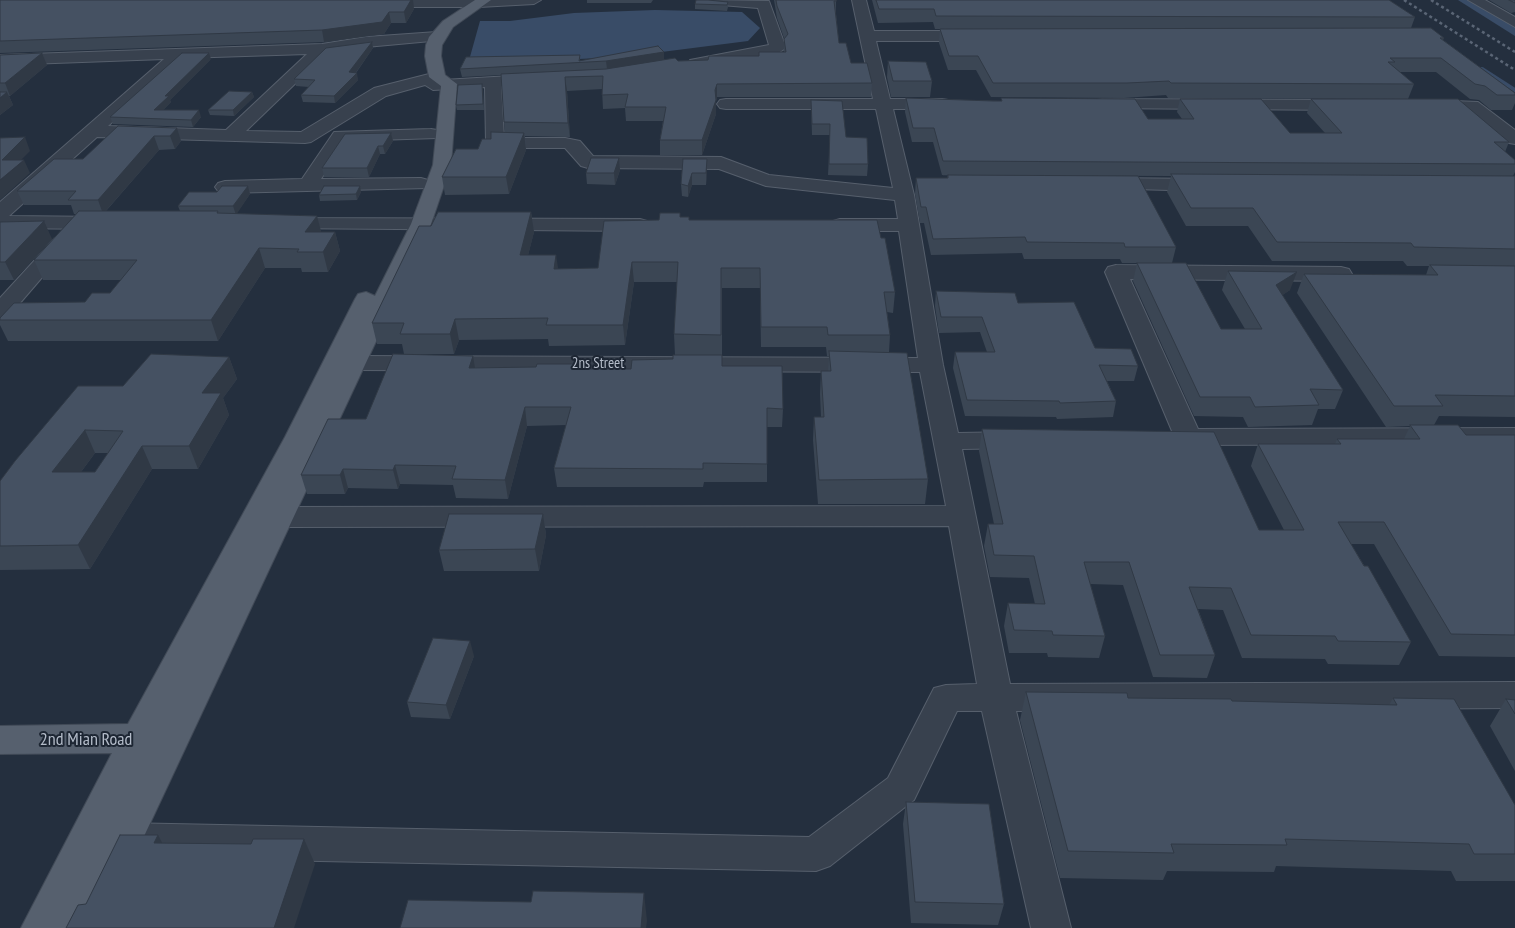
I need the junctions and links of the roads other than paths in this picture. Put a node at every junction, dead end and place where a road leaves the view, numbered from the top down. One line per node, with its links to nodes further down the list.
1 (534, 0): 4 (street)
2 (709, 0): 15 (street)
3 (859, 0): 9 (street)
4 (481, 2): 5 (street); 11 (main road)
5 (365, 3)
6 (1480, 3): 7 (street); 8 (street)
7 (1515, 6)
8 (1515, 23)
9 (867, 36): 10 (street); 20 (street)
10 (995, 36)
11 (437, 37): 12 (street); 17 (main road)
12 (322, 49): 13 (street); 27 (street)
13 (177, 56): 14 (street); 25 (street)
14 (2, 62)
15 (679, 65)
16 (531, 80): 18 (street)
17 (439, 81): 18 (street); 26 (main road); 27 (street); 40 (main road)
18 (493, 82): 34 (street)
19 (726, 104): 20 (street)
20 (882, 104): 21 (street); 34 (street)
21 (960, 104)
22 (1088, 104): 23 (street)
23 (1364, 105)
24 (1413, 105): 28 (street)
25 (92, 131): 27 (street); 35 (street)
26 (431, 134): 29 (main road); 31 (street)
27 (230, 136)
28 (1515, 139)
29 (421, 184): 31 (street); 40 (main road)
30 (1089, 184): 32 (street)
31 (308, 185): 33 (street)
32 (1228, 185)
33 (225, 187)
34 (908, 187): 43 (street)
35 (0, 213)
36 (0, 222): 37 (street)
37 (80, 223): 38 (street); 45 (street)
38 (129, 223)
39 (267, 224): 40 (street)
40 (413, 224): 41 (street); 46 (main road); 57 (main road)
41 (662, 225)
42 (820, 225): 43 (street)
43 (909, 225): 47 (street)
44 (1365, 274): 49 (street)
45 (0, 312)
46 (355, 363): 47 (street, 2ns Street); 54 (main road)
47 (931, 365): 52 (street)
48 (1515, 436): 49 (street)
49 (1188, 437): 50 (street)
50 (1159, 438)
51 (1043, 439): 52 (street)
52 (946, 441): 53 (street)
53 (962, 516): 54 (street); 56 (street)
54 (279, 517): 57 (main road)
55 (1515, 695): 56 (street)
56 (996, 698): 59 (street); 62 (street)
57 (155, 738): 58 (main road, 2nd Mian Road); 59 (main road); 60 (main road)
58 (0, 740)
59 (121, 840): 61 (main road)
60 (41, 928)
61 (80, 928)
62 (1051, 928)

